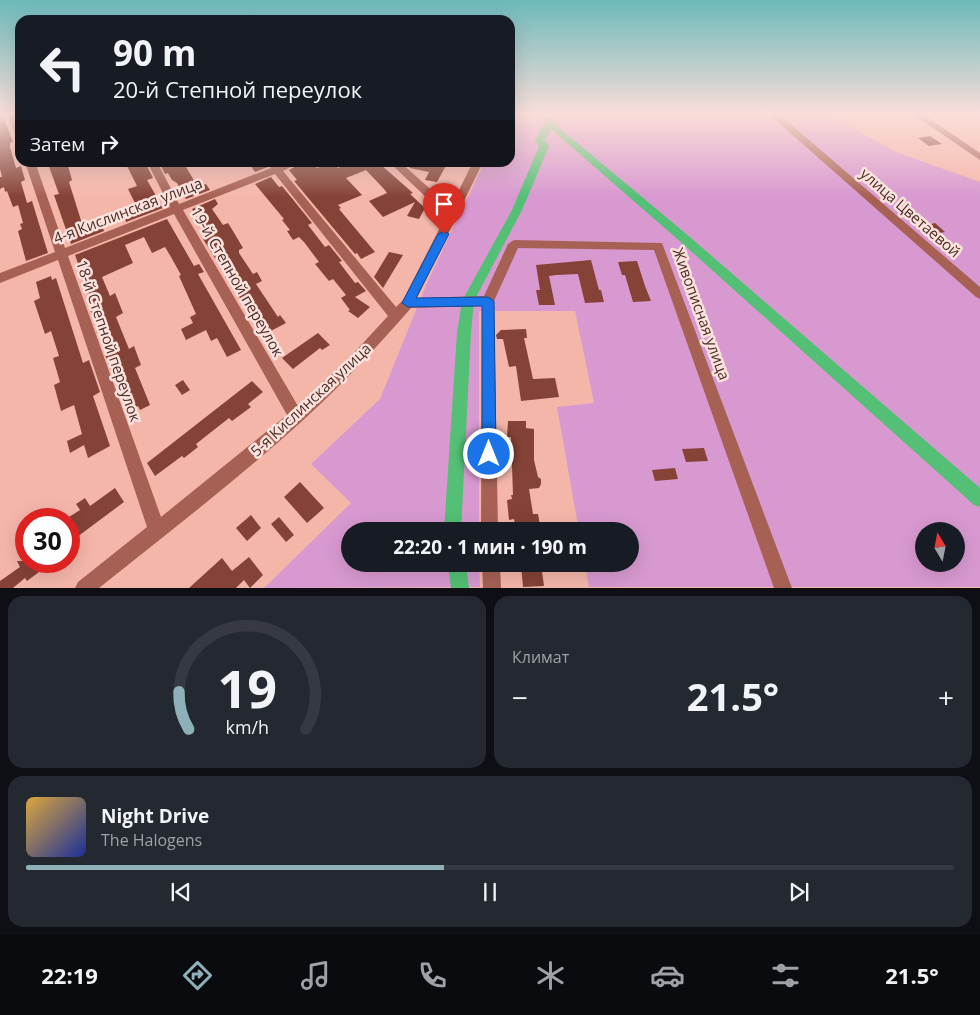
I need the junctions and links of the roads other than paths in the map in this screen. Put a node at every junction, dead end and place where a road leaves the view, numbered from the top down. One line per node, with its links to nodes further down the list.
1 (806, 142): 14 (street, улица Цветаевой)
2 (959, 142): 3 (street)
3 (980, 157)
4 (32, 167): 12 (street, 18-й Степной переулок)
5 (155, 167): 11 (street, 19-й Степной переулок)
6 (272, 167): 11 (street, 4-я Кислинская улица)
7 (275, 167): 17 (street)
8 (399, 167): 10 (street)
9 (476, 167): 10 (street, 5-я Кислинская улица)
10 (458, 204): 16 (street, 5-я Кислинская улица)
11 (176, 208): 12 (street, 4-я Кислинская улица); 18 (street, 19-й Степной переулок)
12 (61, 253): 13 (street, 4-я Кислинская улица); 20 (street, 18-й Степной переулок)
13 (0, 278)
14 (980, 294)
15 (488, 301): 16 (street); 19 (street); 24 (street, Живописная улица)
16 (408, 303): 17 (street, 5-я Кислинская улица)
17 (396, 316): 18 (street, 5-я Кислинская улица)
18 (296, 417): 20 (street, 5-я Кислинская улица)
19 (490, 522)
20 (157, 530): 22 (street, 5-я Кислинская улица)
21 (491, 572): 23 (street)
22 (84, 588)
23 (492, 588)
24 (783, 588)

